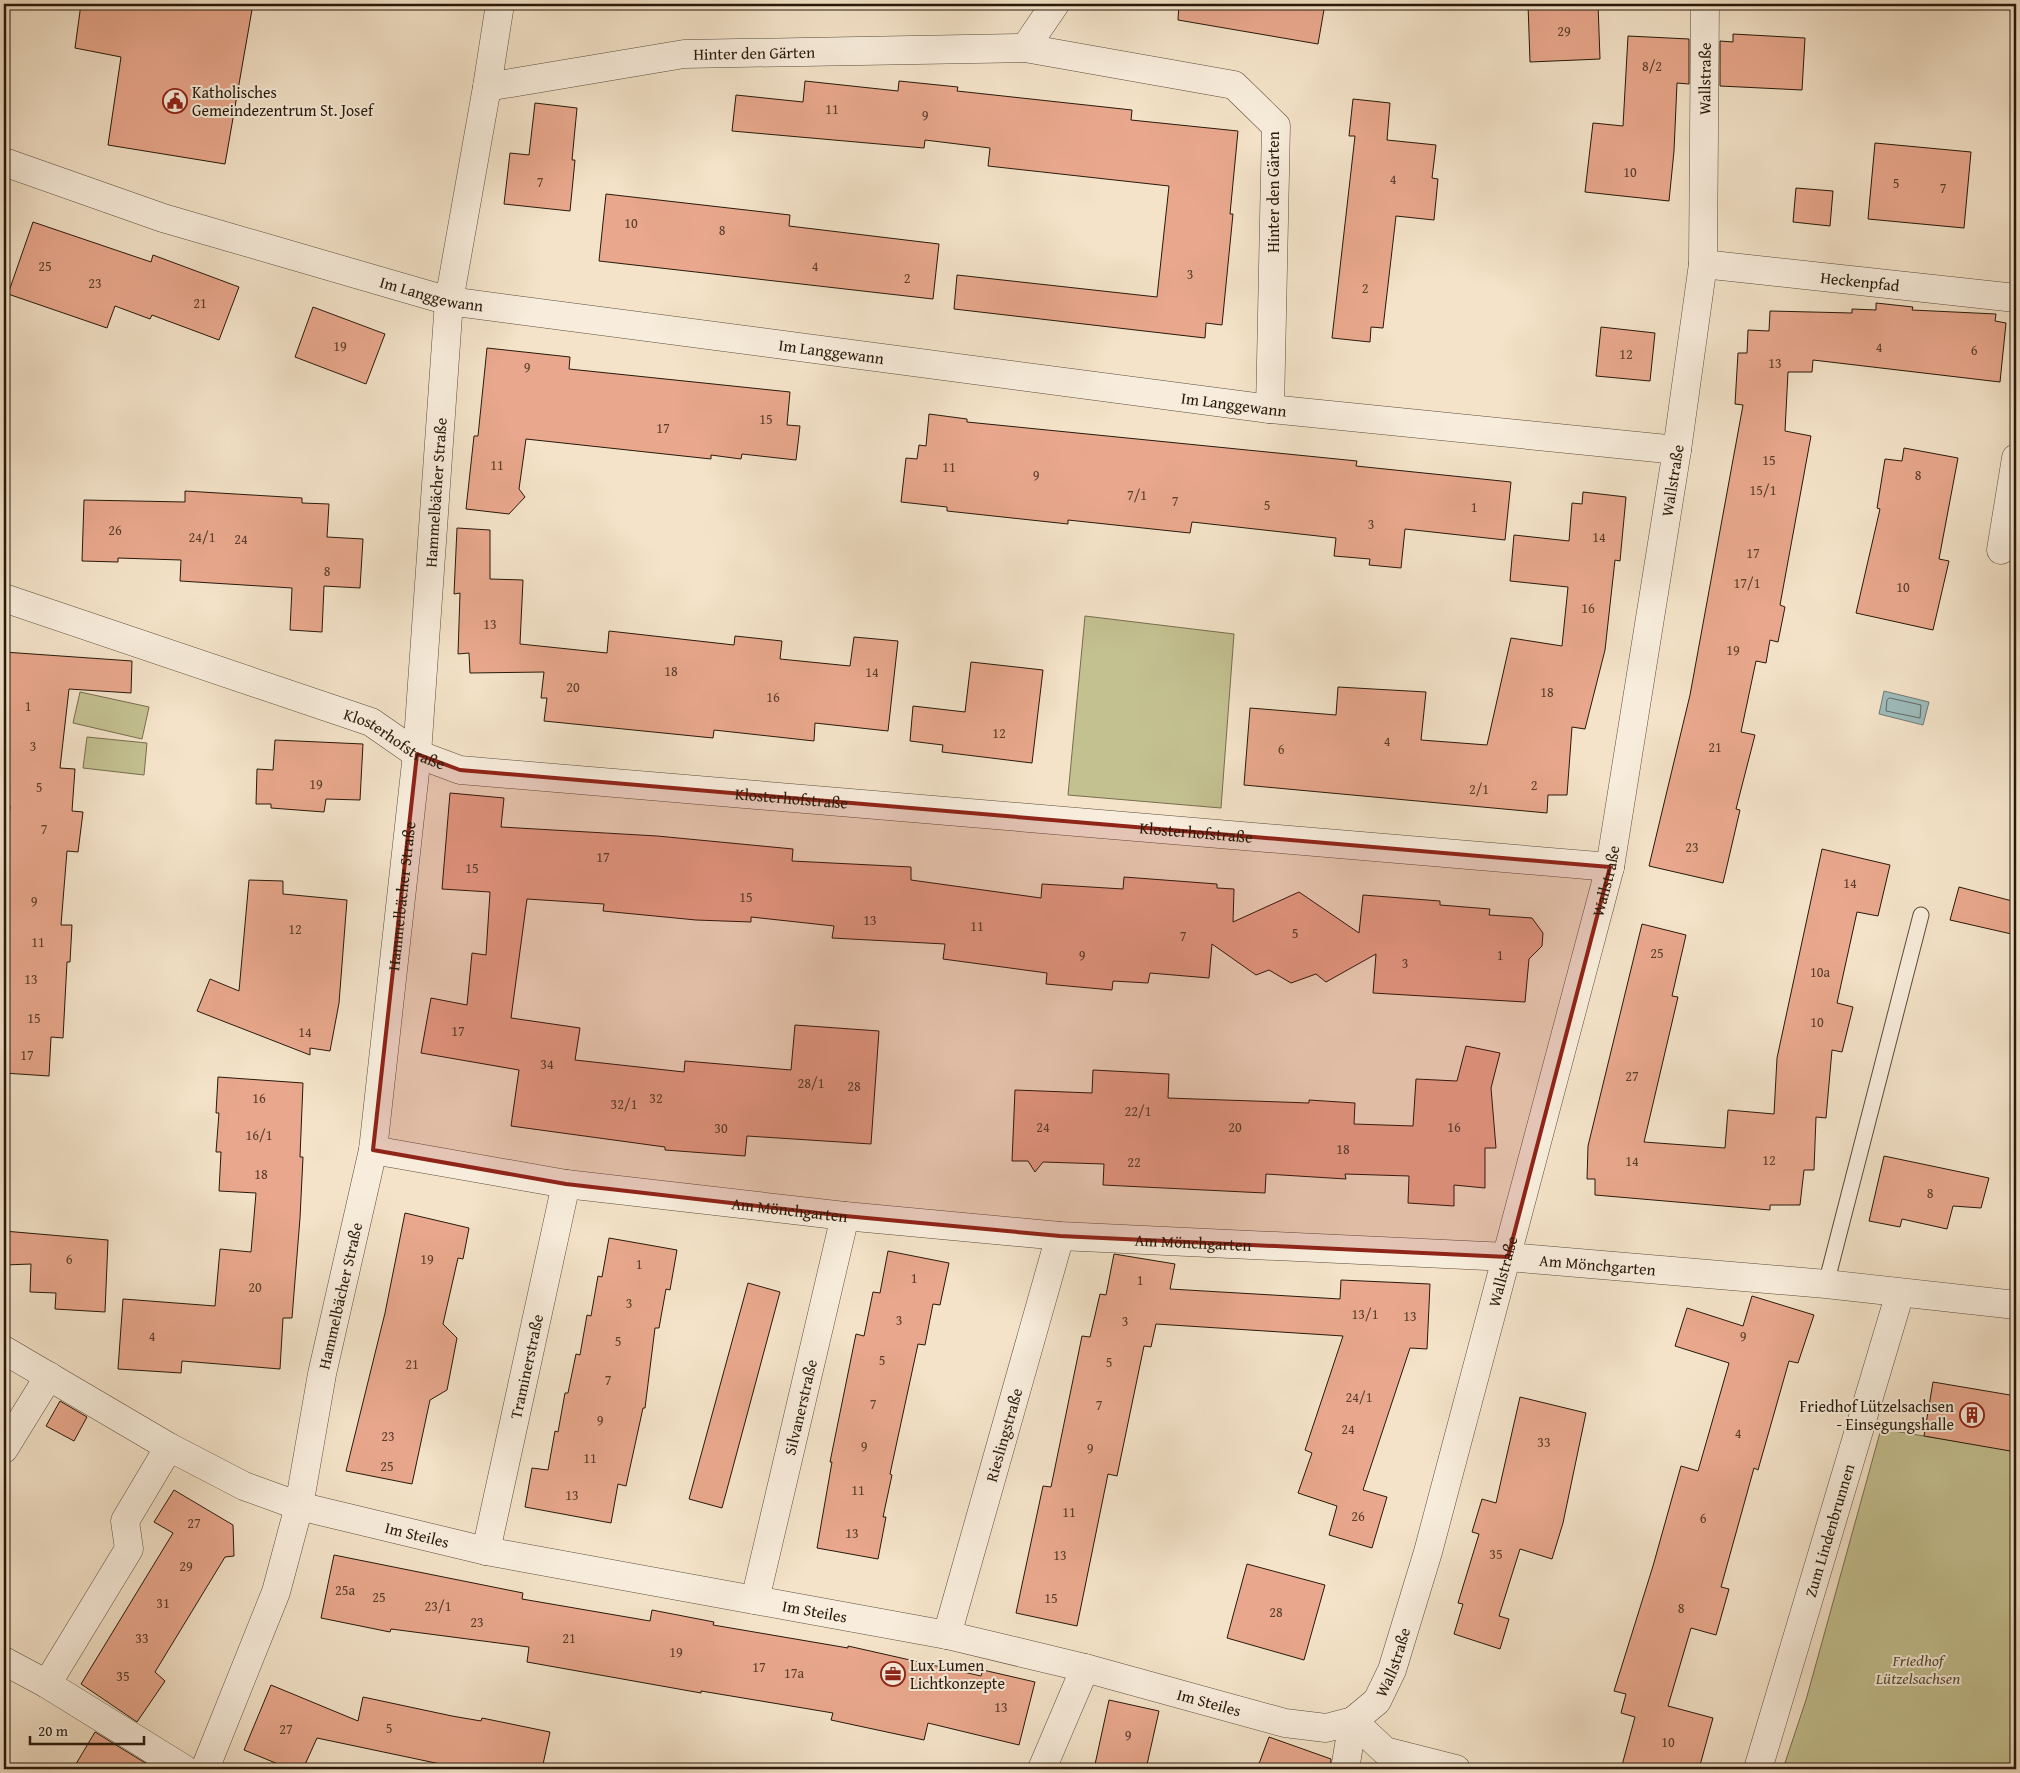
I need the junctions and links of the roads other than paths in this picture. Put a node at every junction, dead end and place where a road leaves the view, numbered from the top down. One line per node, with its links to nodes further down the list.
1 (500, 4): 5 (street, Hammelbächer Straße)
2 (1055, 4): 4 (street)
3 (1705, 4): 7 (street, Wallstraße)
4 (1025, 48): 5 (street, Hinter den Gärten); 10 (street, Hinter den Gärten)
5 (487, 87): 9 (street, Hammelbächer Straße)
6 (4, 162): 9 (street, Im Langgewann)
7 (1703, 264): 8 (street, Heckenpfad); 11 (street, Wallstraße)
8 (2016, 298)
9 (449, 301): 10 (street, Im Langgewann); 15 (street, Hammelbächer Straße)
10 (1270, 409): 11 (street, Im Langgewann)
11 (1678, 450): 16 (street, Wallstraße)
12 (2016, 458): 13 (street)
13 (2001, 550)
14 (4, 598): 15 (street, Klosterhofstraße)
15 (417, 754): 16 (street, Klosterhofstraße); 18 (street, Hammelbächer Straße)
16 (1610, 867): 22 (street, Wallstraße)
17 (1921, 915): 23 (lane)
18 (373, 1150): 19 (street, Am Mönchgarten); 30 (street, Hammelbächer Straße)
19 (566, 1184): 20 (street, Am Mönchgarten); 31 (street, Traminerstraße)
20 (845, 1216): 21 (street, Am Mönchgarten); 32 (street, Silvanerstraße)
21 (1060, 1236): 22 (street, Am Mönchgarten); 33 (street, Rieslingstraße)
22 (1508, 1258): 23 (street, Am Mönchgarten); 37 (street, Wallstraße)
23 (1826, 1284): 24 (street, Am Mönchgarten)
24 (1900, 1293): 25 (street, Am Mönchgarten); 43 (street, Zum Lindenbrunnen)
25 (2015, 1302)
26 (4, 1350): 27 (street, Im Steiles)
27 (48, 1376): 28 (street, Im Steiles); 29 (street)
28 (169, 1447): 30 (street, Im Steiles); 36 (street)
29 (4, 1449)
30 (299, 1506): 31 (street, Im Steiles); 39 (street, Hammelbächer Straße)
31 (486, 1551): 32 (street, Im Steiles)
32 (755, 1600): 33 (street, Im Steiles)
33 (947, 1635): 35 (street, Im Steiles)
34 (4, 1661): 36 (street)
35 (1085, 1668): 37 (street, Im Steiles); 40 (street)
36 (47, 1684): 38 (street)
37 (1353, 1721): 41 (street); 42 (street)
38 (184, 1769)
39 (205, 1769)
40 (1042, 1769)
41 (1345, 1769)
42 (1456, 1769)
43 (1758, 1769)

